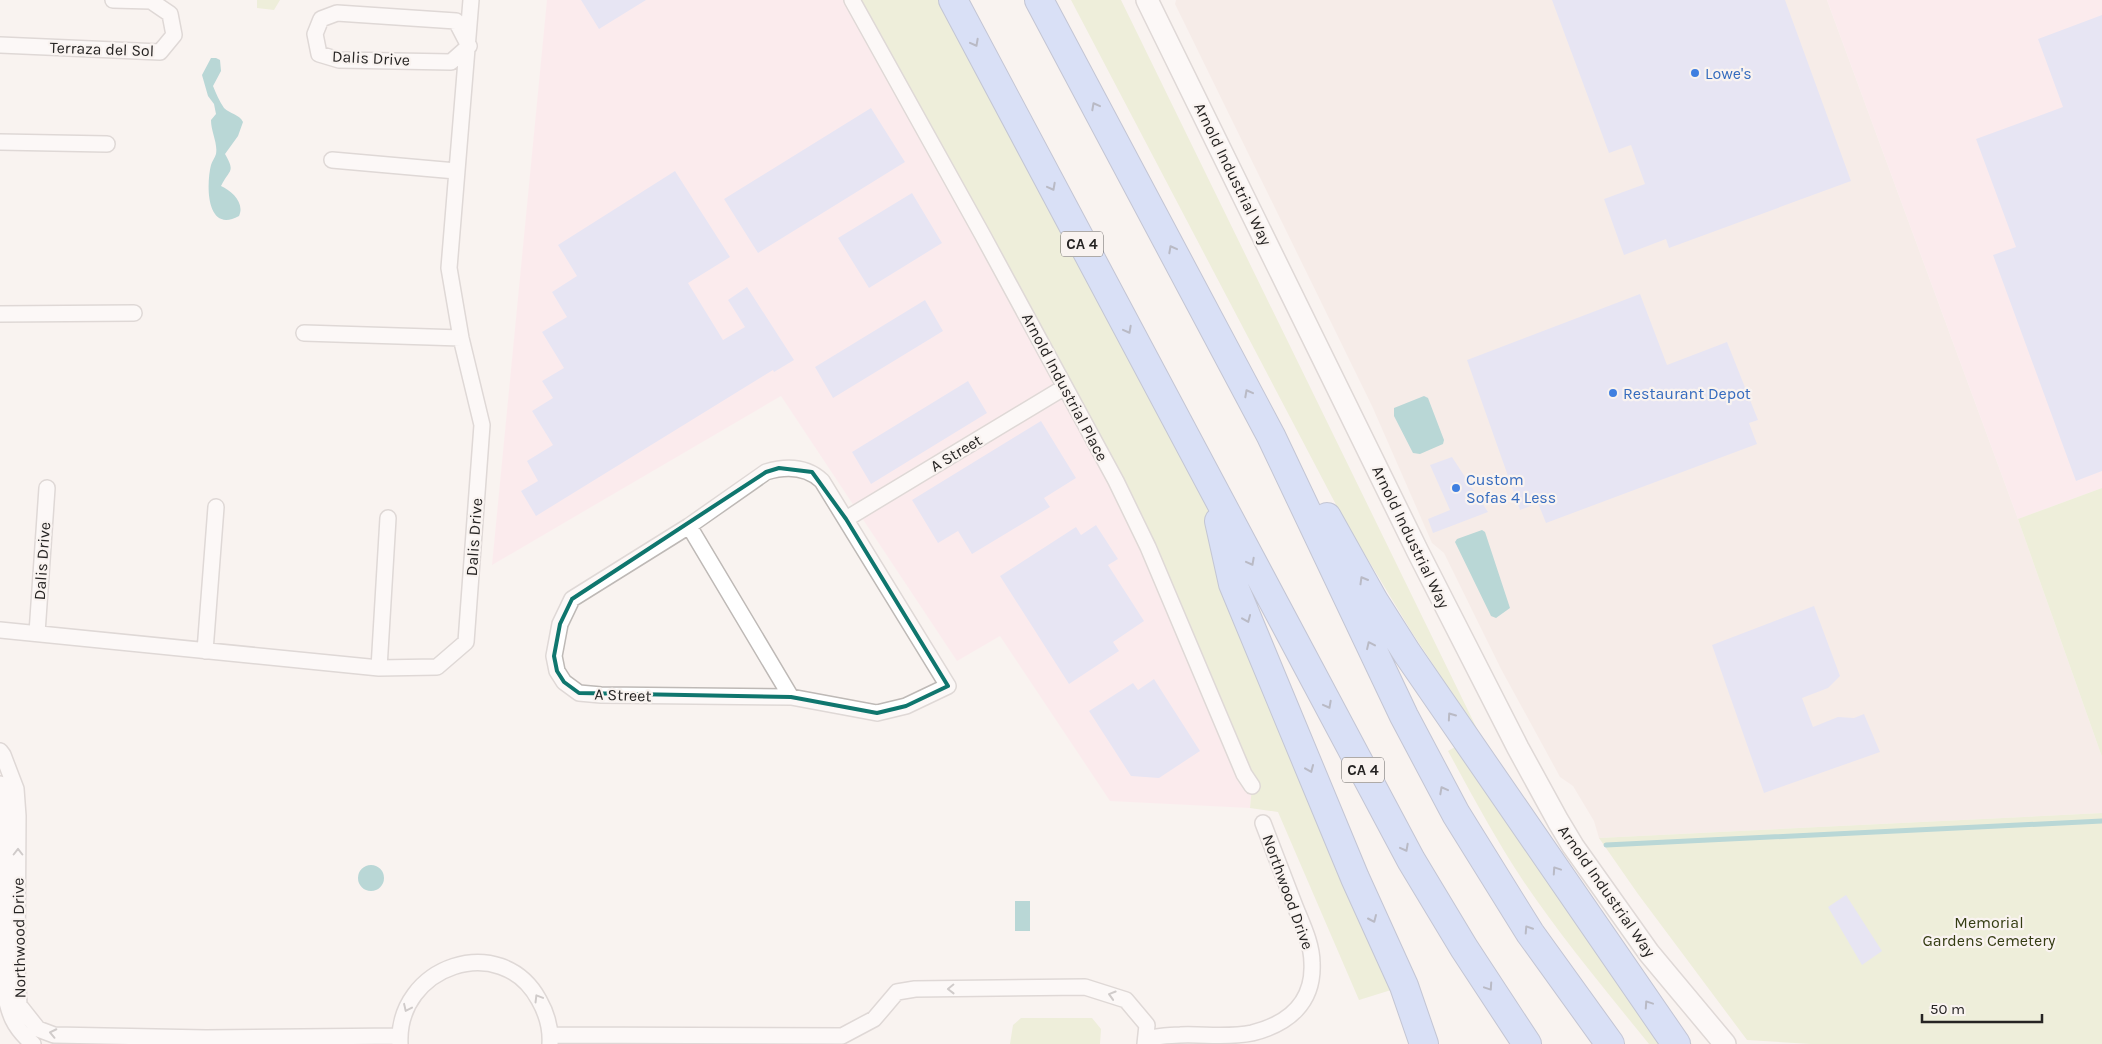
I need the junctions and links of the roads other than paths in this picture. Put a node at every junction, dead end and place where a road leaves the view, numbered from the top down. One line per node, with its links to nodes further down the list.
1 (113, 0): 7 (street, Terraza del Sol)
2 (471, 0): 8 (street, Dalis Drive)
3 (852, 0): 17 (street, Arnold Industrial Place)
4 (953, 0): 20 (highway, CA 4, one-way to 20)
5 (1039, 0): 18 (highway, one-way to 5)
6 (1147, 0): 46 (street, Arnold Industrial Way)
7 (0, 45)
8 (469, 46): 8 (street, Dalis Drive); 12 (street, Dalis Drive)
9 (0, 142): 10 (street)
10 (107, 144)
11 (332, 160): 12 (street)
12 (456, 171): 16 (street, Dalis Drive)
13 (134, 313): 14 (street)
14 (0, 314)
15 (304, 333): 16 (street)
16 (462, 338): 28 (street, Dalis Drive)
17 (1065, 386): 23 (street, A Street); 32 (street, Arnold Industrial Place)
18 (1271, 436): 35 (highway, one-way to 18); 45 (highway, one-way to 18)
19 (47, 488): 26 (street, Dalis Drive)
20 (1212, 488): 36 (highway, one-way to 36); 42 (highway, CA 4, one-way to 42)
21 (216, 507): 27 (street)
22 (388, 518): 28 (street)
23 (846, 519): 24 (street, A Street); 29 (street, A Street)
24 (689, 526): 29 (street); 29 (street, A Street)
25 (0, 630): 26 (street, Dalis Drive)
26 (37, 633): 27 (street, Dalis Drive)
27 (205, 651): 28 (street, Dalis Drive)
28 (379, 668)
29 (791, 697)
30 (0, 751): 34 (street, Northwood Drive, one-way to 30)
31 (0, 784): 34 (street, Northwood Drive)
32 (1252, 786)
33 (1263, 823): 40 (street, Northwood Drive)
34 (7, 918): 37 (street, Northwood Drive, one-way to 34); 41 (street, Northwood Drive)
35 (1556, 969): 43 (highway); 44 (highway)
36 (1421, 1032)
37 (400, 1040): 38 (street, Northwood Drive, one-way to 37)
38 (550, 1040): 39 (street, Northwood Drive)
39 (847, 1040): 40 (street, Northwood Drive, one-way to 39)
40 (1146, 1041)
41 (33, 1044)
42 (1527, 1044)
43 (1610, 1044)
44 (1624, 1044)
45 (1676, 1044)
46 (1725, 1044)

